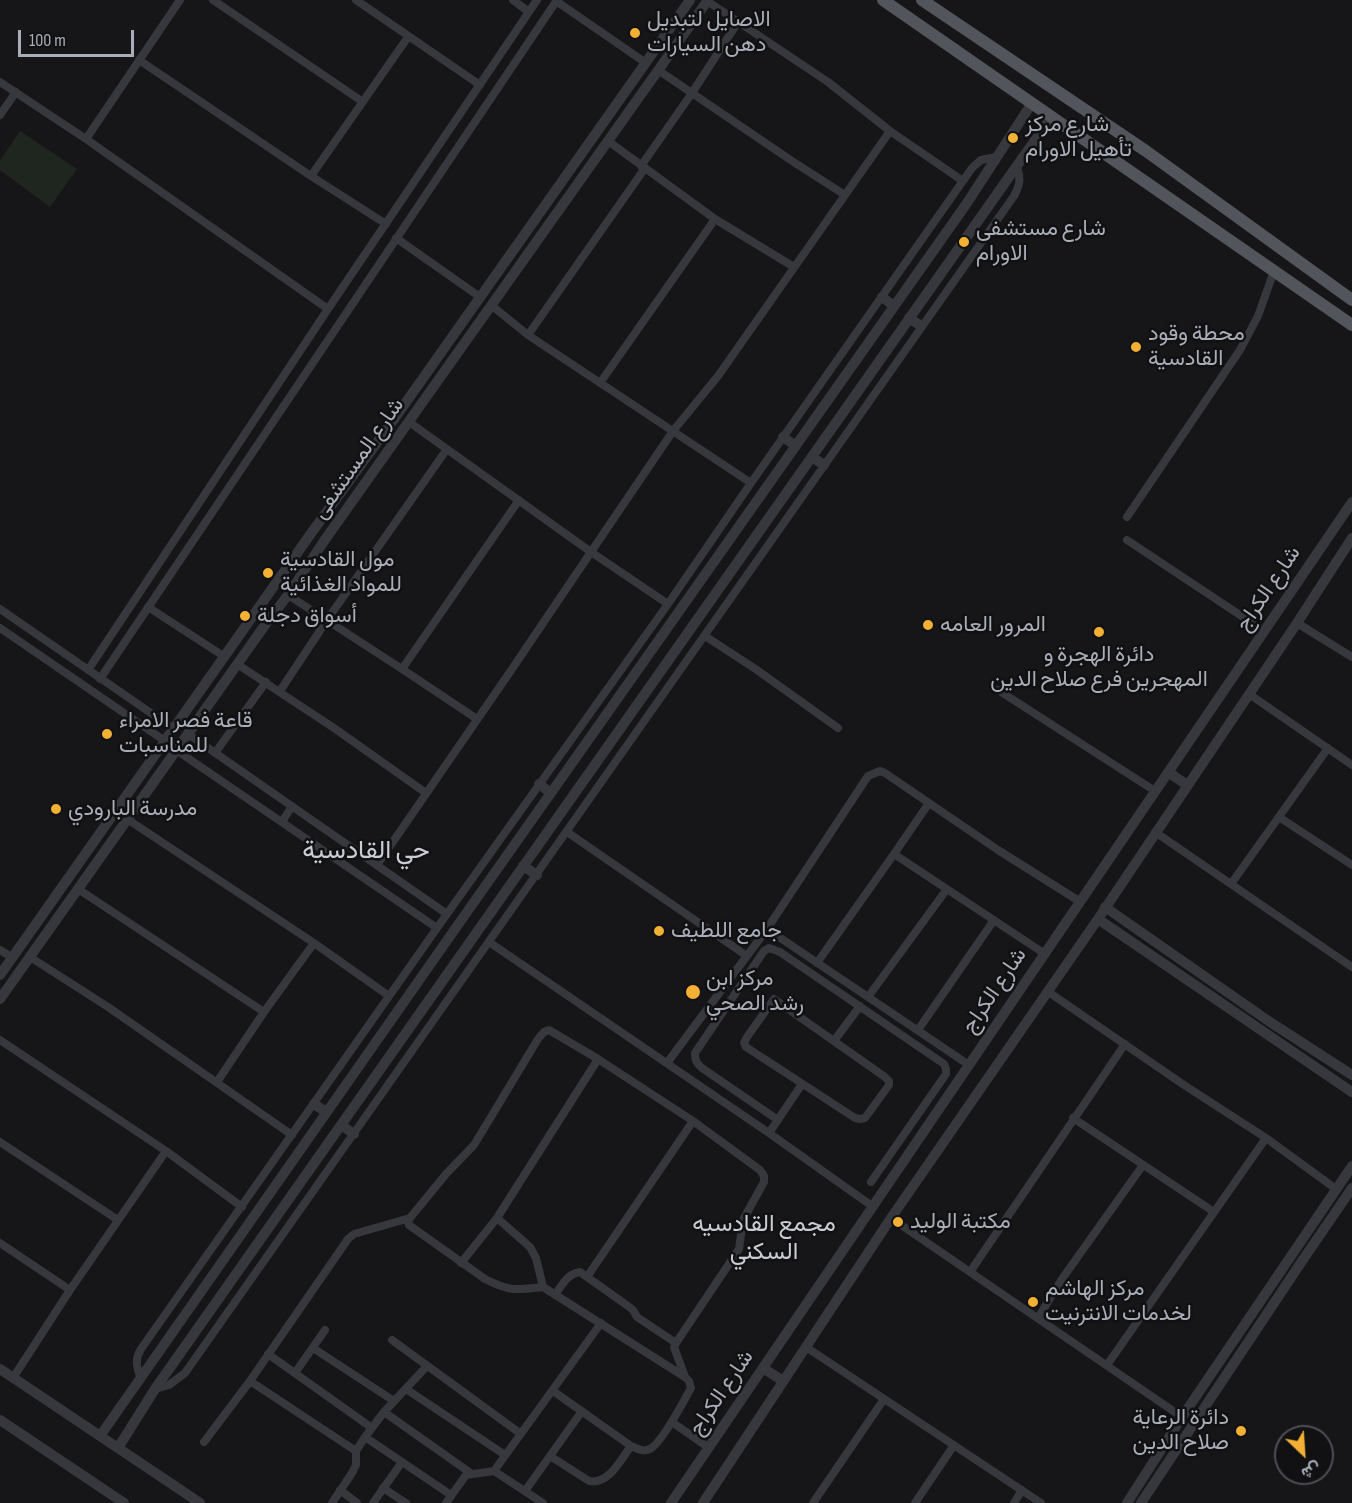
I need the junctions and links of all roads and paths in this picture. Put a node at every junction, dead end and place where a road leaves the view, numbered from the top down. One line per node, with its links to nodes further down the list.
1 (180, 0): 16 (street)
2 (213, 0): 23 (street)
3 (356, 0): 14 (street)
4 (513, 0): 11 (street)
5 (537, 0): 11 (street)
6 (557, 0): 17 (street); 36 (street)
7 (690, 0): 13 (street, شارع المستشفى)
8 (707, 0): 12 (street); 15 (street, شارع المستشفى)
9 (883, 0): 24 (main road)
10 (922, 0): 49 (main road)
11 (529, 12): 20 (street)
12 (738, 22): 22 (street); 27 (street)
13 (667, 34): 15 (street); 17 (street, شارع المستشفى)
14 (408, 37): 20 (street); 23 (street)
15 (678, 42): 18 (street, شارع المستشفى)
16 (139, 60): 28 (street); 33 (street)
17 (646, 63): 41 (street, شارع المستشفى)
18 (658, 70): 22 (street); 29 (street, شارع المستشفى)
19 (0, 82): 21 (street)
20 (480, 85): 34 (street)
21 (16, 92): 25 (street); 28 (street)
22 (692, 93): 31 (street); 37 (street)
23 (363, 102): 33 (street)
24 (1032, 103): 26 (main road); 30 (street)
25 (0, 115)
26 (1052, 116): 32 (street); 46 (main road)
27 (890, 131): 35 (street); 37 (street)
28 (86, 139): 52 (street)
29 (608, 141): 31 (street); 43 (street, شارع المستشفى)
30 (996, 157): 35 (street); 38 (street)
31 (643, 167): 40 (street); 56 (street)
32 (1017, 167): 39 (street); 55 (street)
33 (311, 176): 42 (street)
34 (415, 181): 36 (street); 42 (street)
35 (963, 181): 48 (street)
36 (429, 189): 44 (street)
37 (845, 195): 45 (street)
38 (967, 203): 39 (street); 51 (street)
39 (983, 214): 53 (street)
40 (715, 219): 45 (street); 57 (street)
41 (534, 221): 43 (street); 47 (street, شارع المستشفى)
42 (386, 224): 52 (street)
43 (546, 229): 50 (street, شارع المستشفى)
44 (396, 238): 47 (street); 66 (street)
45 (794, 267): 59 (street)
46 (1274, 271): 54 (main road); 70 (street)
47 (480, 297): 71 (street, شارع المستشفى)
48 (882, 297): 51 (street); 60 (street)
49 (1352, 300)
50 (491, 305): 56 (street); 58 (street, شارع المستشفى)
51 (894, 306): 61 (street)
52 (328, 309): 65 (street)
53 (909, 318): 55 (street); 63 (street)
54 (1352, 324)
55 (921, 326): 64 (street)
56 (528, 335): 57 (street)
57 (600, 383): 59 (street)
58 (409, 422): 62 (street); 74 (street, شارع المستشفى)
59 (673, 431): 67 (street); 75 (street)
60 (783, 437): 61 (street); 67 (street)
61 (796, 446): 76 (street)
62 (447, 449): 68 (street); 82 (street)
63 (812, 456): 64 (street); 77 (street)
64 (824, 465): 87 (street)
65 (224, 468): 66 (street); 93 (street)
66 (236, 476): 80 (street)
67 (751, 483): 79 (street)
68 (519, 500): 75 (street); 92 (street)
69 (1352, 502): 86 (street, شارع الكراج)
70 (1126, 517)
71 (312, 532): 74 (street); 89 (street, شارع المستشفى)
72 (1352, 538): 83 (street)
73 (1127, 540): 86 (street)
74 (324, 541): 78 (street, شارع المستشفى)
75 (591, 552): 79 (street); 99 (street)
76 (706, 573): 77 (street); 112 (street)
77 (722, 584): 124 (street)
78 (288, 595): 82 (street); 91 (street, شارع المستشفى)
79 (668, 604): 109 (street)
80 (148, 607): 89 (street); 94 (street)
81 (0, 609): 85 (street)
82 (327, 620): 92 (street); 97 (street)
83 (1297, 623): 90 (street); 98 (street)
84 (0, 628): 88 (street)
85 (27, 628): 88 (street); 93 (street)
86 (1264, 631): 108 (street, شارع الكراج)
87 (705, 636): 100 (street); 119 (street)
88 (18, 640): 103 (street)
89 (225, 657): 101 (street, شارع المستشفى)
90 (1352, 657)
91 (237, 664): 95 (street); 102 (street, شارع المستشفى)
92 (402, 669): 99 (street)
93 (88, 670): 94 (street)
94 (100, 678): 101 (street)
95 (266, 682): 97 (street); 106 (street)
96 (998, 690): 111 (street)
97 (280, 691): 113 (street)
98 (1249, 694): 104 (street); 110 (street)
99 (477, 719): 113 (street)
100 (838, 728)
101 (174, 729): 103 (street, شارع المستشفى)
102 (188, 734): 105 (street, شارع المستشفى); 106 (street)
103 (165, 741): 132 (street, شارع المستشفى)
104 (1328, 748): 107 (street); 116 (street)
105 (176, 750): 117 (street, شارع المستشفى); 118 (street)
106 (215, 753): 115 (street)
107 (1352, 765)
108 (1168, 772): 110 (street); 111 (street, شارع الكراج)
109 (539, 784): 112 (street); 131 (street)
110 (1187, 785): 120 (street)
111 (1155, 791): 129 (street, شارع الكراج)
112 (551, 792): 148 (street)
113 (426, 793): 122 (street)
114 (928, 803): 121 (street); 129 (street); 137 (street)
115 (292, 806): 118 (street); 122 (street)
116 (1279, 817): 123 (street); 126 (street)
117 (127, 819): 127 (street, شارع المستشفى); 139 (street)
118 (282, 822): 136 (street)
119 (567, 832): 125 (street); 142 (street)
120 (1155, 832): 126 (street); 130 (street)
121 (894, 854): 128 (street); 145 (street)
122 (377, 865): 131 (street)
123 (1352, 865)
124 (523, 866): 125 (street); 149 (street)
125 (537, 874): 138 (street)
126 (1231, 884): 146 (street)
127 (78, 889): 135 (street, شارع المستشفى); 155 (street)
128 (947, 889): 134 (street); 152 (street)
129 (1079, 901): 141 (street, شارع الكراج)
130 (1105, 907): 133 (street); 156 (street)
131 (447, 914): 136 (street)
132 (43, 915): 135 (street); 144 (street, شارع المستشفى)
133 (1098, 919): 150 (street); 156 (street)
134 (994, 920): 141 (street); 157 (street)
135 (54, 922): 143 (street, شارع المستشفى)
136 (437, 928): 151 (street)
137 (767, 930): 142 (street); 145 (street)
138 (489, 942): 162 (street); 175 (street)
139 (314, 943): 151 (street); 155 (street)
140 (0, 950): 144 (street)
141 (1045, 954): 163 (street, شارع الكراج)
142 (747, 956): 162 (street)
143 (30, 957): 153 (street, شارع المستشفى); 165 (street)
144 (13, 958): 147 (street, شارع المستشفى)
145 (817, 963): 152 (street)
146 (1352, 967)
147 (0, 975)
148 (423, 975): 149 (street); 169 (street)
149 (439, 986): 173 (street)
150 (1047, 991): 160 (street); 190 (street)
151 (389, 996): 168 (street)
152 (868, 997): 157 (street)
153 (0, 999)
154 (860, 1006): 159 (street); 171 (street); 182 (street)
155 (264, 1012): 165 (street)
156 (1268, 1027): 164 (street); 167 (street)
157 (918, 1030): 163 (street)
158 (0, 1040): 179 (street)
159 (834, 1041): 166 (street); 166 (street)
160 (1125, 1044): 170 (street); 177 (street)
161 (598, 1059): 172 (street); 188 (street); 189 (street)
162 (667, 1063): 174 (street)
163 (969, 1065): 185 (street, شارع الكراج)
164 (1352, 1075)
165 (217, 1082): 176 (street)
166 (802, 1084): 171 (street)
167 (1352, 1092)
168 (314, 1104): 169 (street); 176 (street)
169 (326, 1112): 199 (street)
170 (1073, 1118): 180 (street); 194 (street)
171 (778, 1120): 174 (street)
172 (693, 1121): 195 (street); 205 (street)
173 (341, 1125): 175 (street); 201 (street)
174 (769, 1132): 185 (street)
175 (354, 1134): 223 (street)
176 (292, 1135): 186 (street)
177 (1266, 1138): 184 (street); 187 (street)
178 (0, 1142): 191 (street)
179 (166, 1151): 186 (street); 191 (street)
180 (1143, 1164): 187 (street); 200 (street)
181 (1352, 1166): 184 (street)
182 (871, 1182)
183 (1352, 1188): 214 (street)
184 (1336, 1190): 209 (street)
185 (872, 1206): 212 (street, شارع الكراج)
186 (242, 1207): 218 (street)
187 (1214, 1212): 210 (street)
188 (410, 1218): 193 (street); 208 (street)
189 (497, 1218): 193 (street); 196 (street)
190 (891, 1218): 194 (street); 206 (street)
191 (118, 1220): 197 (street)
192 (0, 1242): 197 (street)
193 (461, 1263): 196 (street)
194 (970, 1272): 200 (street)
195 (587, 1277): 198 (street); 205 (street)
196 (543, 1287): 198 (street)
197 (69, 1290): 217 (street)
198 (555, 1295): 202 (street)
199 (191, 1308): 201 (street); 218 (street)
200 (1038, 1318): 210 (street)
201 (205, 1319): 223 (street)
202 (601, 1323): 216 (street); 225 (street)
203 (325, 1330): 207 (street)
204 (392, 1340): 211 (street)
205 (676, 1343): 216 (street)
206 (806, 1347): 221 (street); 226 (street)
207 (313, 1348): 215 (street); 227 (street)
208 (268, 1353): 215 (street); 220 (street)
209 (1219, 1362): 214 (street); 219 (street)
210 (1107, 1365): 230 (street)
211 (427, 1366): 224 (street); 234 (street)
212 (763, 1368): 221 (street); 241 (street, شارع الكراج)
213 (0, 1369): 217 (street)
214 (1229, 1369): 222 (street)
215 (295, 1373): 233 (street)
216 (685, 1377): 232 (street)
217 (13, 1378): 235 (street)
218 (141, 1379): 235 (street)
219 (1208, 1379): 222 (street); 230 (street)
220 (250, 1381): 237 (street); 242 (street)
221 (783, 1381): 263 (street)
222 (1218, 1387): 253 (street)
223 (155, 1389): 240 (street)
224 (406, 1389): 227 (street); 243 (street)
225 (553, 1391): 228 (street); 234 (street)
226 (884, 1399): 238 (street); 264 (street)
227 (394, 1401): 229 (street)
228 (582, 1411): 239 (street); 244 (street)
229 (384, 1412): 233 (street); 247 (street)
230 (1182, 1417): 268 (street)
231 (0, 1420): 254 (street)
232 (672, 1422): 239 (street); 241 (street)
233 (372, 1428): 236 (street)
234 (521, 1434): 243 (street)
235 (100, 1436): 240 (street)
236 (365, 1437): 242 (street); 245 (street)
237 (204, 1442)
238 (954, 1445): 250 (street); 265 (street)
239 (632, 1446): 244 (street)
240 (118, 1448): 255 (street)
241 (709, 1448): 262 (street, شارع الكراج)
242 (356, 1451): 249 (street)
243 (505, 1455): 246 (street)
244 (550, 1456): 251 (street)
245 (402, 1462): 248 (street); 252 (street)
246 (494, 1471): 247 (street); 251 (street)
247 (472, 1474): 252 (street)
248 (383, 1488): 258 (street); 259 (street)
249 (340, 1490): 256 (street); 257 (street)
250 (1022, 1490): 266 (street); 267 (street)
251 (525, 1491): 261 (street)
252 (451, 1495): 260 (street)
253 (1147, 1501)
254 (124, 1503)
255 (200, 1503)
256 (332, 1503)
257 (357, 1503)
258 (373, 1503)
259 (406, 1503)
260 (446, 1503)
261 (543, 1503)
262 (671, 1503)
263 (703, 1503)
264 (813, 1503)
265 (915, 1503)
266 (1014, 1503)
267 (1041, 1503)
268 (1127, 1503)

